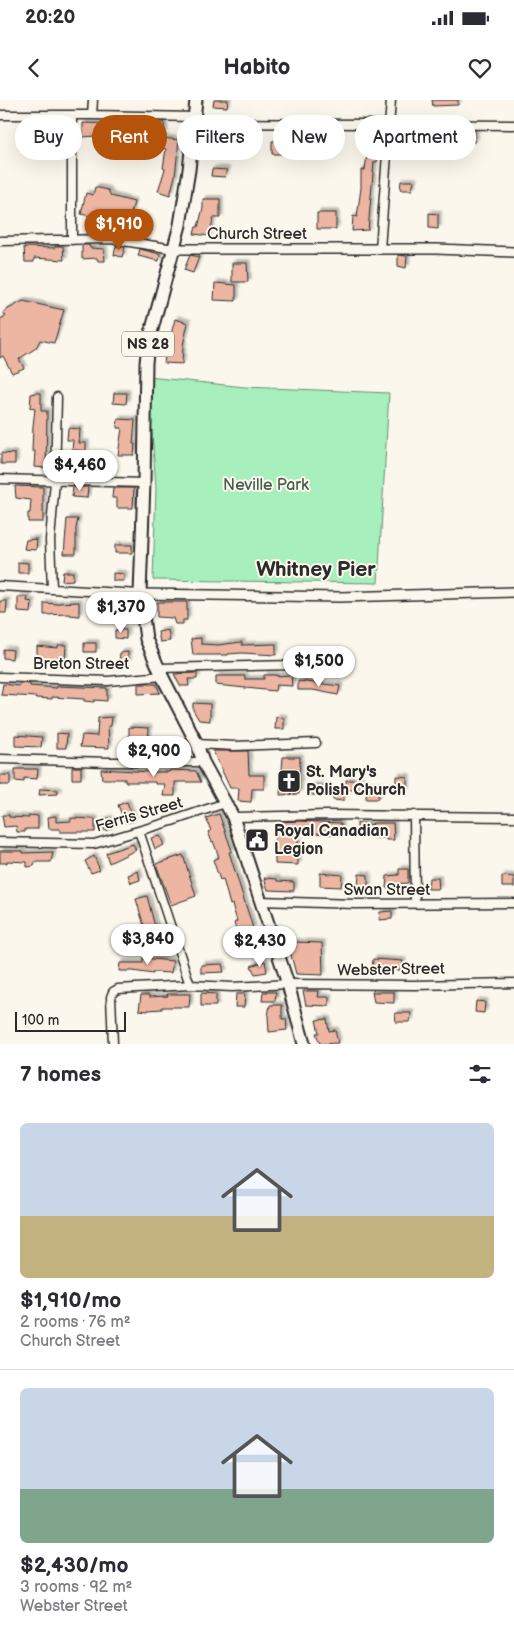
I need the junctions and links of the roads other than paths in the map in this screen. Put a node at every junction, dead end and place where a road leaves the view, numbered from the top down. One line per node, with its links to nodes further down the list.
1 (93, 100): 7 (street)
2 (196, 100): 8 (main road, NS 28)
3 (391, 100): 9 (street)
4 (0, 115): 5 (street)
5 (15, 115)
6 (82, 115): 7 (street)
7 (92, 115)
8 (194, 115)
9 (390, 115)
10 (263, 122): 11 (street)
11 (355, 124)
12 (476, 125): 13 (street)
13 (514, 125)
14 (72, 160): 18 (street)
15 (190, 160): 19 (main road, NS 28)
16 (386, 160): 20 (street)
17 (0, 240): 18 (street, Church Street)
18 (72, 240): 19 (street, Church Street)
19 (174, 248): 20 (street, Church Street); 25 (main road, NS 28)
20 (380, 249): 21 (street, Church Street)
21 (514, 252)
22 (57, 397): 24 (street)
23 (0, 480): 24 (street)
24 (55, 481): 25 (street); 27 (street)
25 (144, 483): 29 (main road, NS 28)
26 (0, 586): 27 (street)
27 (52, 588): 29 (street)
28 (514, 592): 29 (street)
29 (140, 594): 31 (main road, NS 28)
30 (341, 664): 31 (street, Breton Street)
31 (160, 672): 32 (street, Breton Street); 34 (main road, NS 28)
32 (0, 677)
33 (316, 743): 34 (street)
34 (197, 744): 36 (main road, NS 28)
35 (0, 759): 36 (street)
36 (203, 762): 37 (main road, NS 28)
37 (225, 803): 40 (main road, NS 28); 41 (street, Ferris Street)
38 (414, 815): 39 (street); 40 (street); 44 (street)
39 (514, 817)
40 (232, 818): 43 (main road, NS 28)
41 (139, 831): 42 (street, Ferris Street); 48 (street)
42 (0, 842)
43 (260, 901): 44 (street, Swan Street); 47 (main road, NS 28)
44 (415, 903): 45 (street, Swan Street)
45 (514, 903)
46 (514, 983): 47 (street, Webster Street)
47 (288, 984): 48 (street, Webster Street); 50 (main road, NS 28)
48 (190, 985): 49 (street, Webster Street)
49 (113, 1044)
50 (304, 1044)

